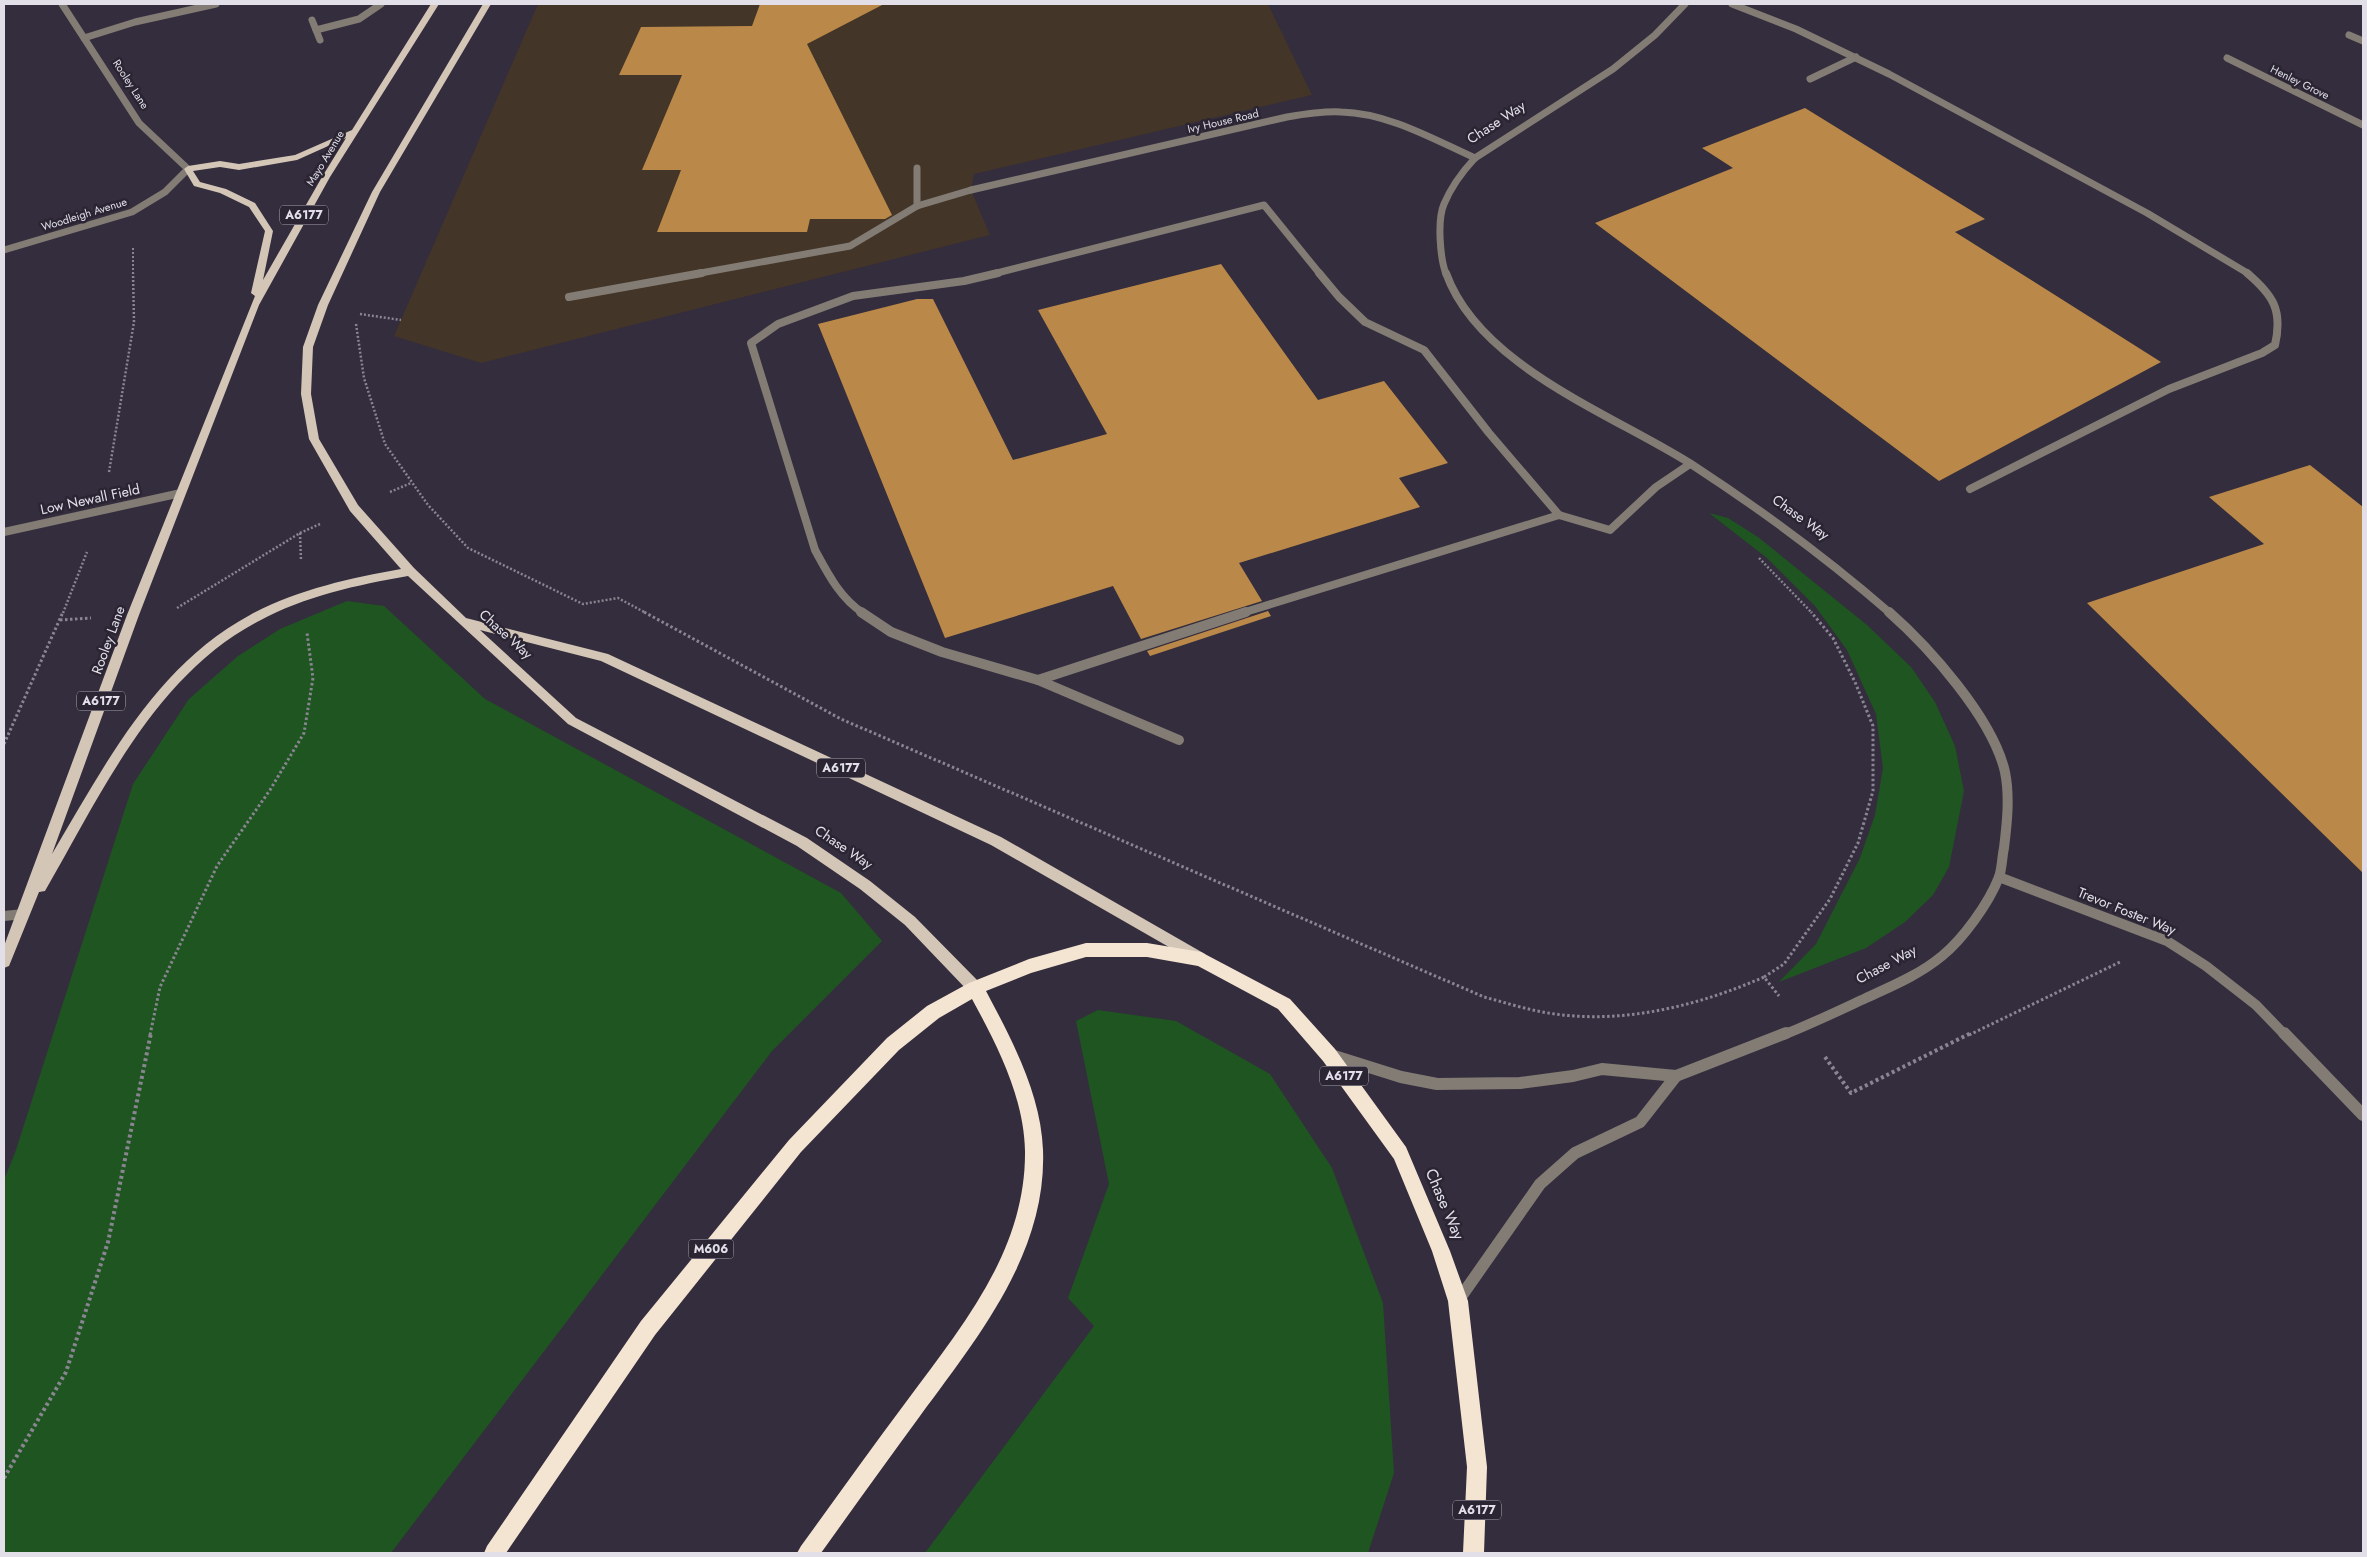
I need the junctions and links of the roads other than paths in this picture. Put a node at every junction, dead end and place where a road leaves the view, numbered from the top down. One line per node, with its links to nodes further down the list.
1 (62, 4): 11 (street, Rooley Lane)
2 (216, 4): 11 (street)
3 (381, 4): 9 (street)
4 (435, 4): 18 (main road, Mayo Avenue / A6177)
5 (487, 4): 32 (main road)
6 (1685, 4): 19 (street, Chase Way)
7 (1732, 4): 14 (street)
8 (312, 20): 9 (street)
9 (316, 30): 12 (street)
10 (2349, 35): 13 (street)
11 (84, 38): 21 (street, Rooley Lane)
12 (320, 40)
13 (2363, 42)
14 (1856, 57): 16 (street); 28 (street)
15 (2227, 58): 17 (street, Henley Grove)
16 (1810, 78)
17 (2363, 125)
18 (353, 132): 21 (main road); 25 (main road, Mayo Avenue / A6177)
19 (1475, 158): 22 (street, Ivy House Road); 27 (street, Chase Way)
20 (917, 168): 22 (street)
21 (188, 169): 23 (street, Woodleigh Avenue); 25 (main road)
22 (917, 206): 24 (street, Ivy House Road)
23 (4, 250)
24 (568, 297)
25 (254, 305): 26 (main road, Mayo Avenue / A6177)
26 (201, 441): 29 (main road, Rooley Lane / A6177)
27 (1690, 464): 30 (street); 36 (street, Chase Way)
28 (1970, 488)
29 (181, 493): 31 (street, Low Newall Field); 37 (main road, Rooley Lane / A6177)
30 (1559, 515): 34 (street); 34 (street)
31 (4, 532)
32 (410, 570): 33 (main road); 37 (main road)
33 (462, 621): 39 (main road, Chase Way / A6177); 41 (main road, Chase Way)
34 (1038, 680): 35 (street)
35 (1179, 740)
36 (1999, 877): 43 (street, Chase Way); 44 (street, Trevor Foster Way)
37 (24, 914): 38 (street); 40 (main road, Rooley Lane / A6177)
38 (4, 916)
39 (1201, 958): 41 (highway, Chase Way / A6177); 42 (highway, Chase Way / A6177)
40 (4, 962)
41 (975, 988): 46 (highway, M606); 47 (highway)
42 (1329, 1055): 43 (street); 45 (highway, Chase Way / A6177)
43 (1676, 1076): 45 (street)
44 (2363, 1115)
45 (1458, 1301): 48 (highway, Chase Way / A6177)
46 (494, 1553)
47 (808, 1553)
48 (1474, 1553)

